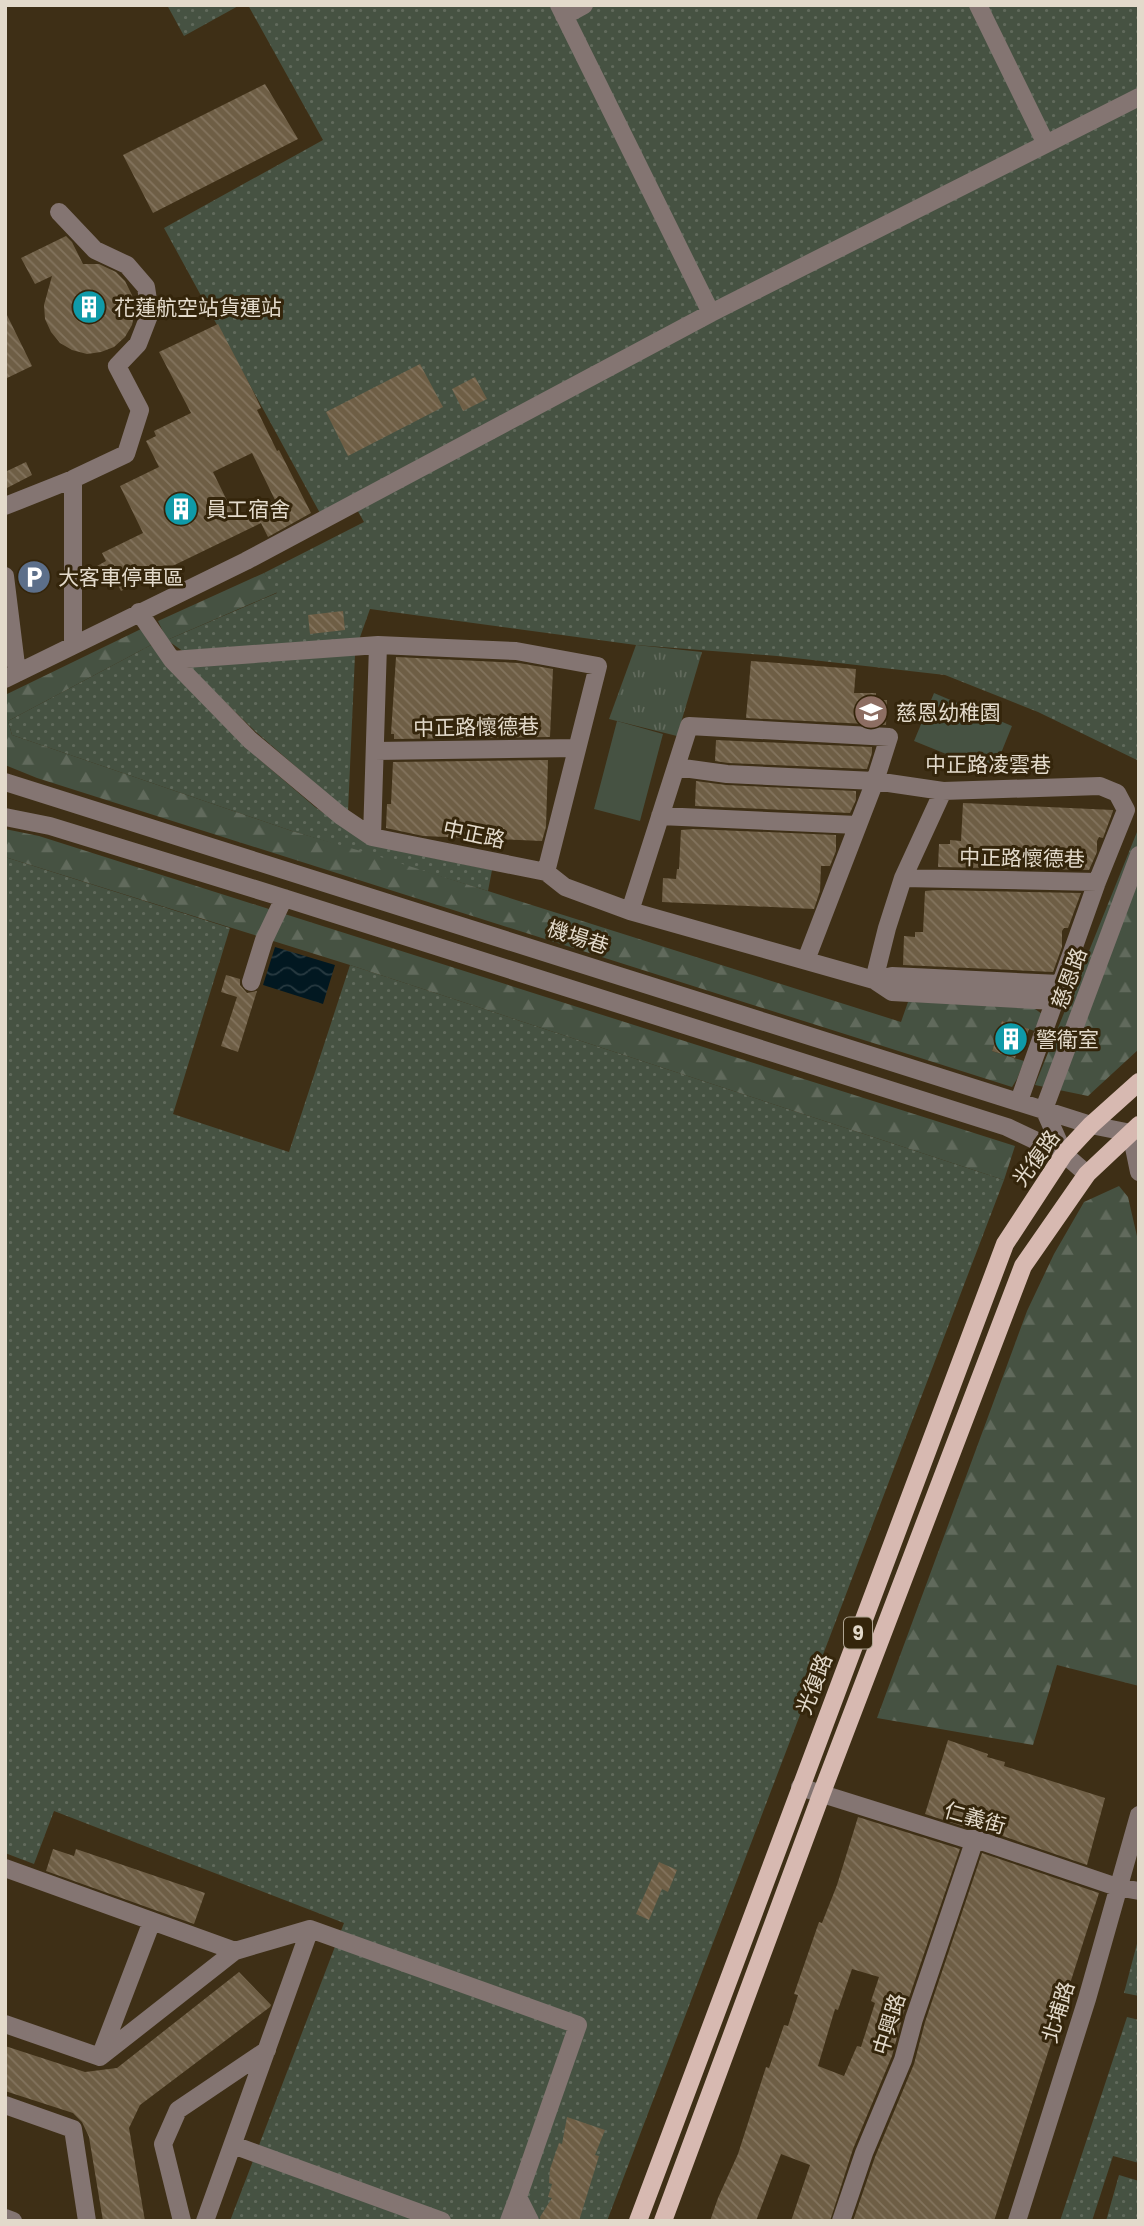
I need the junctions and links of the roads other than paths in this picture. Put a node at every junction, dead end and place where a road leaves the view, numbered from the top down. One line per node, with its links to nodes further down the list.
1 (584, 5): 3 (street)
2 (978, 5): 5 (street)
3 (561, 11): 7 (street)
4 (1139, 97): 5 (street)
5 (1046, 144): 7 (street)
6 (59, 212): 8 (street)
7 (711, 313): 11 (street)
8 (73, 479): 9 (street); 12 (street)
9 (5, 506)
10 (5, 576): 15 (street)
11 (139, 612): 12 (street); 14 (street, 中正路)
12 (73, 645): 15 (street)
13 (378, 645): 14 (street); 16 (street); 17 (street)
14 (172, 660): 25 (street, 中正路)
15 (11, 676)
16 (577, 748): 17 (street, 中正路懷德巷); 27 (street)
17 (375, 751): 25 (street)
18 (676, 767): 19 (street, 中正路凌雲巷); 19 (street); 22 (street)
19 (875, 781): 21 (street, 中正路凌雲巷); 24 (street)
20 (7, 784): 36 (street, 機場巷)
21 (943, 791): 28 (street); 29 (street, 中正路凌雲巷)
22 (660, 816): 24 (street); 31 (street)
23 (5, 817): 30 (street)
24 (857, 825): 32 (street)
25 (372, 837): 27 (street, 中正路)
26 (1139, 855): 40 (street, 慈恩路)
27 (546, 872): 31 (street, 中正路)
28 (903, 878): 29 (street, 中正路懷德巷); 33 (street)
29 (1097, 882): 35 (street)
30 (284, 898): 34 (street); 38 (street)
31 (630, 911): 32 (street, 中正路)
32 (806, 960): 33 (street, 中正路)
33 (874, 980): 35 (street, 中正路)
34 (251, 982)
35 (1057, 992): 39 (street)
36 (923, 1070): 38 (street); 39 (street, 機場巷)
37 (1139, 1082): 41 (main road, 光復路 / 9)
38 (914, 1098): 43 (street)
39 (1019, 1101): 40 (street, 機場巷)
40 (1044, 1109): 41 (street, 機場巷); 43 (street)
41 (1091, 1125): 42 (street, 機場巷); 43 (main road, 光復路 / 9)
42 (1135, 1129): 44 (street); 45 (main road, 9)
43 (1064, 1154): 45 (street); 46 (main road, 光復路 / 9)
44 (1139, 1172)
45 (1087, 1174): 47 (main road, 9)
46 (800, 1787): 47 (street, 仁義街); 70 (main road, 光復路 / 9)
47 (821, 1795): 49 (street, 仁義街); 71 (main road, 9)
48 (1139, 1815): 51 (street, 北埔路)
49 (975, 1839): 51 (street, 仁義街); 72 (street, 中興路)
50 (5, 1868): 53 (street)
51 (1117, 1887): 52 (street, 仁義街); 73 (street, 北埔路)
52 (1139, 1891)
53 (152, 1921): 55 (street); 58 (street)
54 (310, 1929): 55 (street); 57 (street); 61 (street)
55 (235, 1951): 58 (street)
56 (5, 2024): 58 (street)
57 (267, 2050): 60 (street); 65 (street)
58 (100, 2057)
59 (5, 2105): 64 (street)
60 (233, 2145): 66 (street); 67 (street)
61 (517, 2197): 68 (street); 69 (street)
62 (5, 2218): 63 (street)
63 (13, 2221)
64 (87, 2221)
65 (182, 2221)
66 (205, 2221)
67 (442, 2221)
68 (509, 2221)
69 (530, 2221)
70 (638, 2221)
71 (663, 2221)
72 (841, 2221)
73 (1017, 2221)

